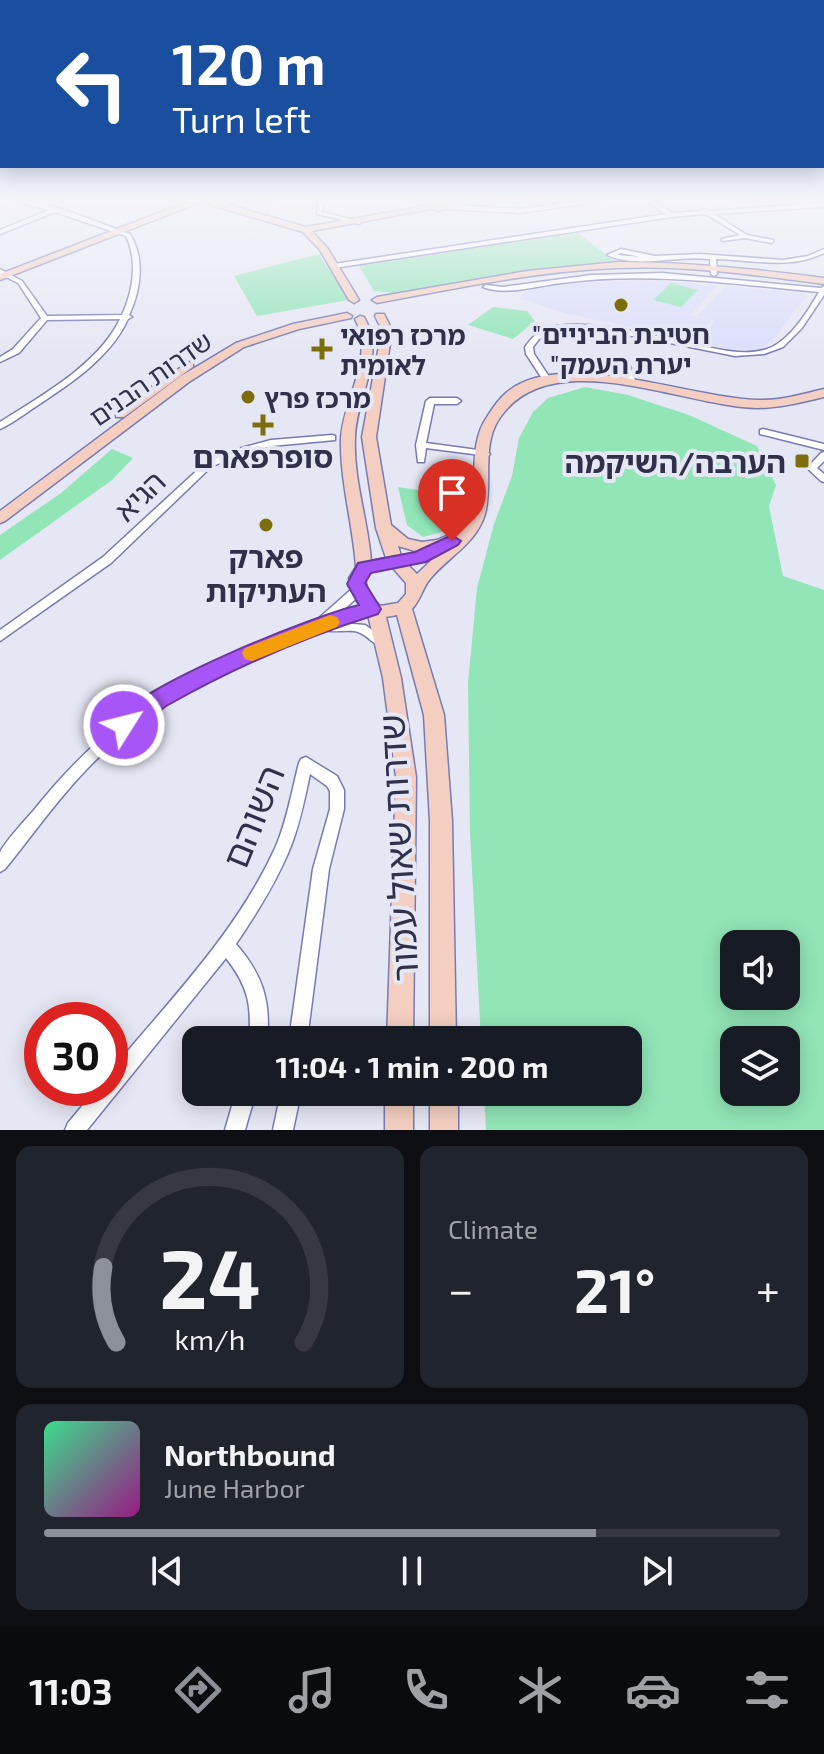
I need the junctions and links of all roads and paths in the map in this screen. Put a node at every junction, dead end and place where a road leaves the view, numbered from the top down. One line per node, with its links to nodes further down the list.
1 (59, 253): 13 (street)
2 (136, 253): 18 (street)
3 (326, 253): 11 (street)
4 (338, 253): 10 (street)
5 (427, 253): 10 (street)
6 (616, 253): 9 (street)
7 (629, 253): 9 (street)
8 (821, 253): 12 (street)
9 (653, 258): 12 (street)
10 (345, 264): 11 (street); 17 (street)
11 (334, 266): 17 (street)
12 (714, 266): 14 (street, שדרות הבנים); 15 (street, שדרות הבנים); 16 (street, שדרות הבנים); 17 (street, שדרות הבנים)
13 (3, 274): 19 (street)
14 (824, 281)
15 (486, 287): 16 (street); 17 (street, שדרות הבנים)
16 (824, 289): 22 (street)
17 (364, 307): 27 (street); 39 (street, שדרות הבנים); 40 (street, שדרות הבנים); 42 (street)
18 (128, 317): 19 (street); 26 (street)
19 (45, 318): 20 (street)
20 (0, 360)
21 (626, 366): 23 (street)
22 (548, 381): 23 (street); 34 (street)
23 (632, 383): 24 (street)
24 (824, 393)
25 (457, 401): 31 (street)
26 (0, 426)
27 (350, 426): 29 (street); 30 (street)
28 (763, 432): 32 (street)
29 (332, 438): 30 (street); 36 (street, הגיא)
30 (349, 444): 45 (street)
31 (421, 445): 34 (street); 37 (street)
32 (824, 447)
33 (206, 453): 36 (street)
34 (485, 454): 41 (street)
35 (824, 455): 38 (street)
36 (224, 458): 51 (street, הגיא)
37 (421, 460)
38 (824, 479)
39 (0, 507)
40 (0, 518)
41 (472, 526): 43 (street); 46 (street)
42 (384, 528): 43 (street); 44 (street)
43 (439, 545): 44 (street)
44 (398, 562): 45 (street); 46 (street)
45 (364, 568): 47 (street)
46 (416, 588): 48 (street)
47 (358, 590): 49 (street); 50 (street)
48 (403, 608): 49 (street); 58 (street, שדרות שאול עמור)
49 (374, 611): 50 (street); 52 (street, שדרות שאול עמור)
50 (313, 629): 52 (street); 53 (street)
51 (0, 636)
52 (383, 643): 57 (street, שדרות שאול עמור)
53 (3, 857)
54 (225, 944): 55 (street); 56 (street, השוהם); 59 (street, השוהם)
55 (257, 1026)
56 (300, 1026)
57 (400, 1026)
58 (443, 1026)
59 (128, 1065)
60 (95, 1106): 65 (street, השוהם)
61 (242, 1106): 66 (street)
62 (288, 1106): 67 (street)
63 (399, 1106): 68 (street)
64 (444, 1106): 69 (street)
65 (75, 1130)
66 (235, 1130)
67 (283, 1130)
68 (399, 1130)
69 (444, 1130)

